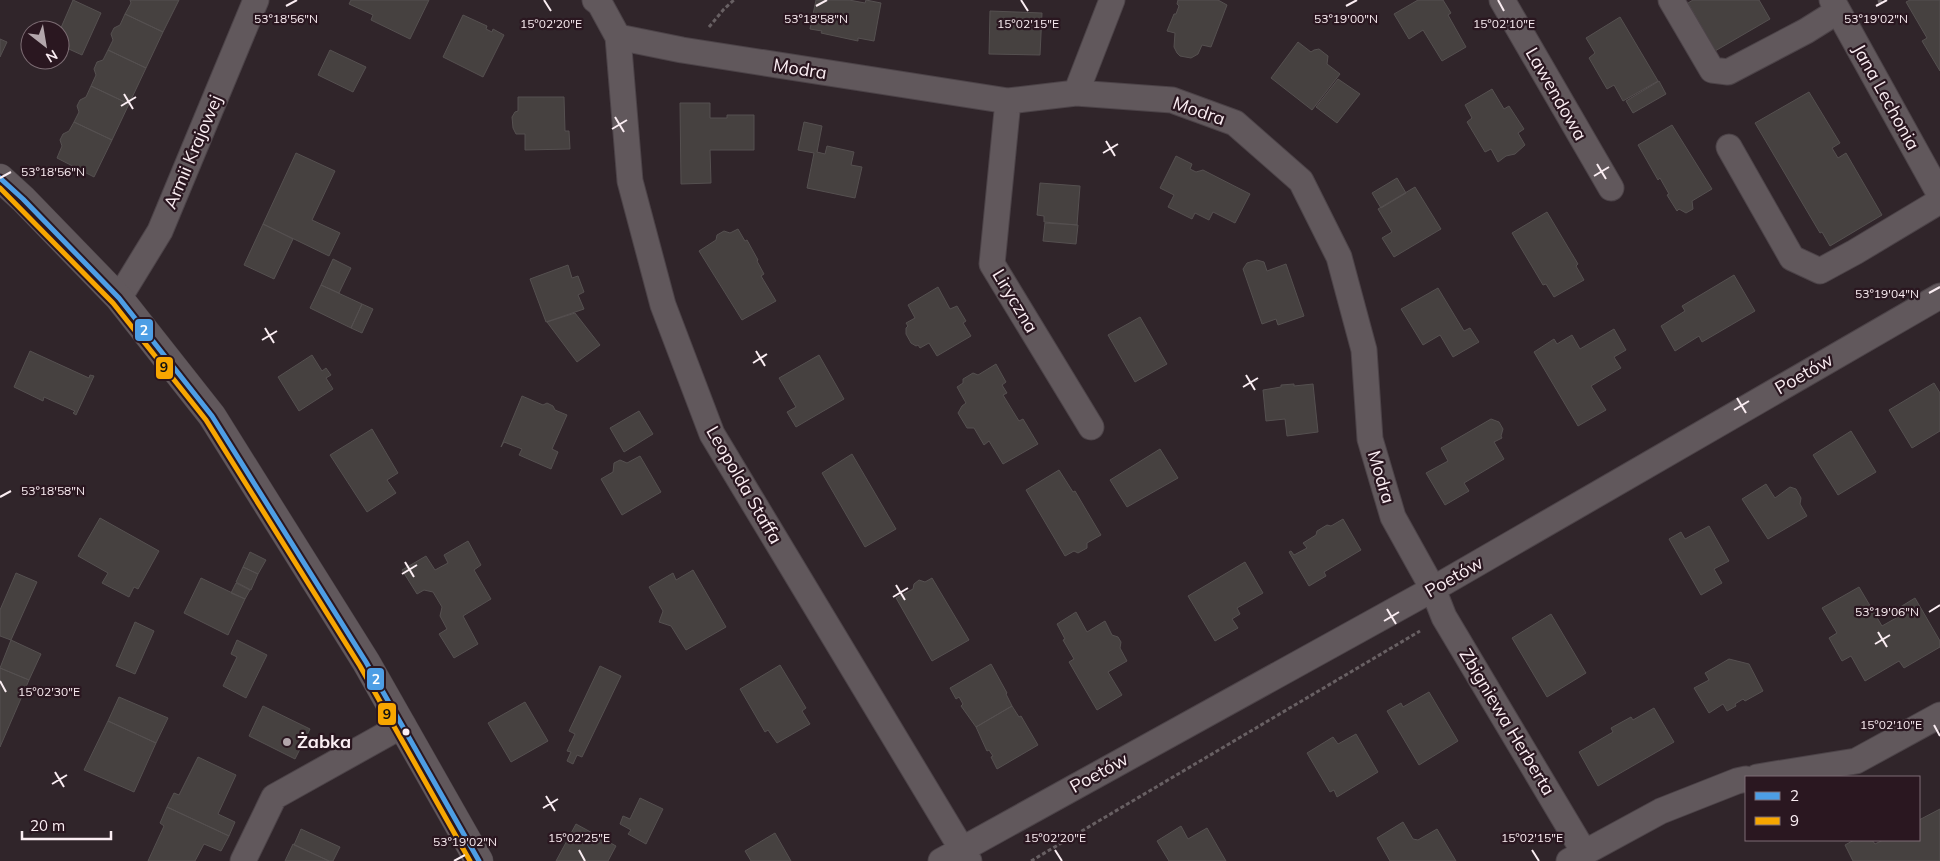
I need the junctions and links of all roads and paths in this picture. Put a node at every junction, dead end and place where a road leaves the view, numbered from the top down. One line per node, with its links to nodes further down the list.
1 (256, 0): 20 (street, Armii Krajowej)
2 (595, 0): 11 (street, Leopolda Staffa)
3 (734, 0): 10 (path)
4 (1112, 0): 12 (street)
5 (1502, 0): 16 (street, Lawendowa)
6 (1671, 0): 9 (street)
7 (1882, 0): 8 (path)
8 (1878, 2)
9 (1835, 5): 17 (street, Jana Lechonia)
10 (704, 32)
11 (618, 37): 13 (street, Modra); 28 (street, Leopolda Staffa)
12 (1076, 93): 13 (street, Modra); 22 (street, Modra)
13 (1008, 101): 21 (street, Liryczna)
14 (1729, 147): 18 (street)
15 (0, 178): 20 (street)
16 (1611, 188)
17 (1940, 195)
18 (1940, 201)
19 (1940, 296): 22 (street, Poetów)
20 (119, 298): 25 (street)
21 (1091, 427)
22 (1433, 589): 23 (street, Zbigniewa Herberta); 28 (street, Poetów)
23 (1444, 617): 29 (street, Zbigniewa Herberta); 33 (path)
24 (1940, 715): 26 (street)
25 (403, 726): 30 (street); 31 (street)
26 (1763, 776)
27 (1745, 779): 29 (street)
28 (966, 855): 32 (street)
29 (1576, 857)
30 (244, 861)
31 (479, 861)
32 (941, 861)
33 (1031, 861)

